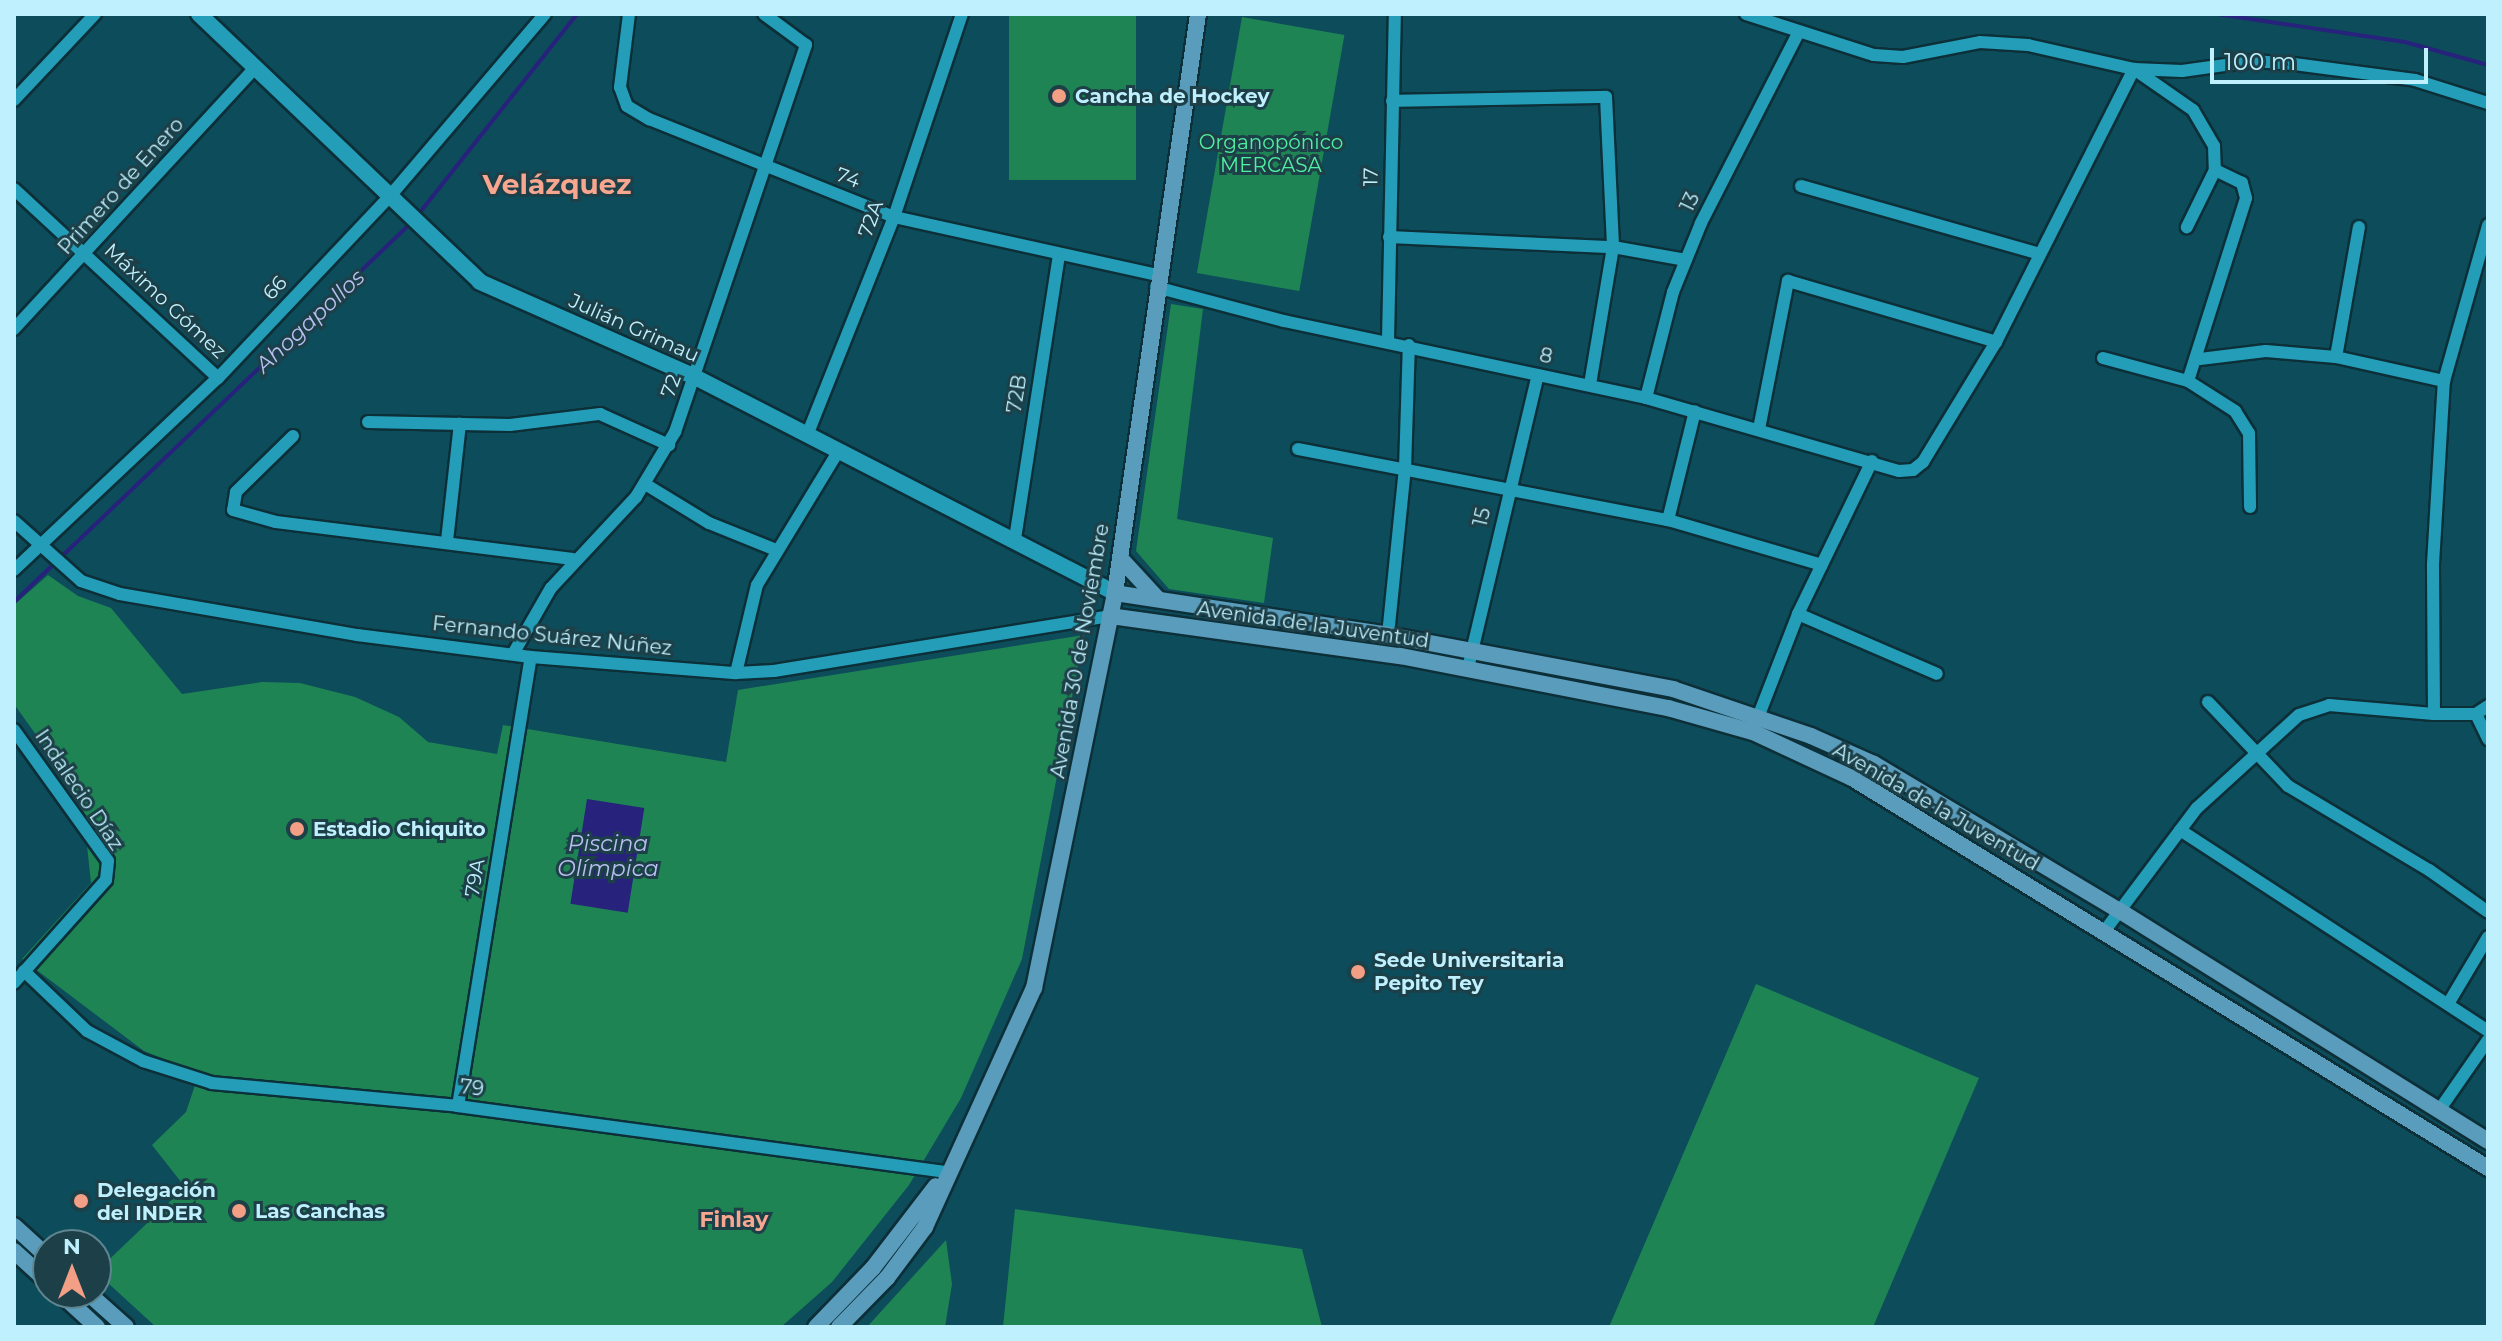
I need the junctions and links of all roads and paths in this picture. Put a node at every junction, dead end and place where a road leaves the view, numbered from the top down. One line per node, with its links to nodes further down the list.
1 (95, 14): 13 (street)
2 (199, 14): 11 (street, Julián Grimau)
3 (545, 14): 20 (street, 66)
4 (629, 14): 16 (street, 74)
5 (764, 14): 16 (street, 72)
6 (962, 14): 21 (street, 72A)
7 (1198, 14): 31 (main road, Avenida 30 de Noviembre)
8 (1395, 14): 14 (street, 17)
9 (1746, 14): 10 (street)
10 (1797, 35): 12 (street); 30 (street, 13)
11 (255, 68): 20 (street, Julián Grimau); 29 (street, Primero de Enero)
12 (2134, 69): 15 (street); 17 (street); 28 (street)
13 (14, 100)
14 (1392, 101): 25 (street, 17); 26 (street)
15 (2488, 103)
16 (765, 167): 21 (street, 74); 40 (street, 72)
17 (2215, 170): 23 (street); 38 (street)
18 (1801, 186): 28 (street)
19 (14, 189): 29 (street, Máximo Gómez)
20 (390, 196): 40 (street, Julián Grimau); 41 (street, 66)
21 (894, 217): 27 (street, 74); 50 (street, 72A)
22 (2488, 225): 43 (street)
23 (2187, 227)
24 (2359, 227): 36 (street)
25 (1389, 237): 26 (street); 33 (street, 17)
26 (1613, 247): 30 (street); 44 (street)
27 (1059, 254): 31 (street, 74); 62 (street, 72B)
28 (2039, 254): 34 (street)
29 (86, 255): 32 (street, Primero de Enero); 41 (street, Máximo Gómez)
30 (1686, 260): 45 (street, 13)
31 (1157, 281): 33 (street, 8); 66 (main road, Avenida 30 de Noviembre)
32 (14, 329)
33 (1388, 341): 35 (street, 8)
34 (1996, 342): 49 (street); 55 (street, 8)
35 (1409, 345): 39 (street, 8); 56 (street)
36 (2336, 357): 38 (street); 43 (street)
37 (2103, 358): 42 (street)
38 (2200, 359): 42 (street)
39 (1538, 375): 44 (street, 8); 58 (street, 15)
40 (695, 377): 50 (street, Julián Grimau); 52 (street, 72)
41 (218, 378): 64 (street, 66)
42 (2188, 381): 59 (street)
43 (2444, 381): 87 (street)
44 (1590, 385): 45 (street, 8)
45 (1646, 398): 46 (street, 8)
46 (1695, 411): 49 (street, 8); 60 (street)
47 (368, 422): 48 (street)
48 (460, 424): 52 (street); 63 (street)
49 (1759, 429): 55 (street, 8)
50 (808, 433): 54 (street, Julián Grimau)
51 (293, 436): 63 (street)
52 (669, 445): 57 (street, 72)
53 (1298, 449): 56 (street)
54 (839, 450): 62 (street, Julián Grimau); 65 (street)
55 (1872, 461): 68 (street)
56 (1405, 469): 58 (street); 75 (street)
57 (645, 484): 65 (street); 67 (street, 72)
58 (1509, 487): 60 (street); 77 (street, 15)
59 (2250, 507)
60 (1668, 520): 68 (street)
61 (14, 521): 64 (street, Fernando Suárez Núñez)
62 (1015, 539): 70 (street, Julián Grimau)
63 (447, 541): 67 (street)
64 (40, 545): 69 (street, 66); 78 (street, Fernando Suárez Núñez)
65 (776, 550): 81 (street)
66 (1120, 558): 70 (main road, Avenida 30 de Noviembre); 71 (main road)
67 (573, 559): 78 (street, 72)
68 (1822, 565): 72 (street)
69 (14, 570)
70 (1115, 593): 71 (main road, Avenida de la Juventud); 73 (main road, Avenida 30 de Noviembre)
71 (1159, 600): 75 (main road, Avenida de la Juventud)
72 (1798, 614): 82 (street); 89 (street)
73 (1110, 616): 74 (main road, Avenida de la Juventud); 76 (main road, Avenida 30 de Noviembre); 81 (street, Fernando Suárez Núñez)
74 (1138, 621): 76 (main road); 80 (main road, Avenida de la Juventud)
75 (1388, 635): 77 (main road, Avenida de la Juventud)
76 (1103, 648): 110 (main road, Avenida 30 de Noviembre)
77 (1473, 650): 80 (street, 15); 83 (main road, Avenida de la Juventud)
78 (513, 654): 79 (street, Fernando Suárez Núñez)
79 (531, 657): 81 (street, Fernando Suárez Núñez); 105 (street, 79A)
80 (1468, 668): 86 (main road, Avenida de la Juventud)
81 (736, 673)
82 (1937, 674)
83 (1673, 689): 86 (main road); 89 (main road, Avenida de la Juventud)
84 (2208, 702): 93 (street)
85 (2488, 706): 88 (street)
86 (1668, 708): 91 (main road, Avenida de la Juventud)
87 (2434, 714): 88 (street); 93 (street)
88 (2476, 714): 92 (street)
89 (1759, 715): 91 (street); 95 (main road, Avenida de la Juventud)
90 (14, 730): 99 (street, Indalecio Díaz)
91 (1753, 732): 97 (main road, Avenida de la Juventud)
92 (2488, 739)
93 (2255, 755): 94 (street); 96 (street)
94 (2180, 830): 95 (street); 101 (street)
95 (2120, 911): 97 (street); 104 (main road, Avenida de la Juventud)
96 (2488, 912)
97 (2106, 929): 106 (main road, Avenida de la Juventud)
98 (2488, 937): 101 (street)
99 (24, 971): 100 (street, Indalecio Díaz); 105 (street, 79)
100 (14, 983)
101 (2448, 1004): 102 (street)
102 (2488, 1031)
103 (2488, 1040): 107 (street)
104 (2406, 1089): 106 (main road); 107 (main road, Avenida de la Juventud)
105 (458, 1106): 110 (street, 79)
106 (2394, 1109): 109 (main road, Avenida de la Juventud)
107 (2440, 1109): 108 (main road, Avenida de la Juventud)
108 (2488, 1141)
109 (2488, 1168)
110 (945, 1176): 119 (main road, Avenida 30 de Noviembre); 120 (main road, Avenida 30 de Noviembre)
111 (14, 1226): 112 (main road)
112 (32, 1242)
113 (14, 1251): 114 (main road)
114 (32, 1267)
115 (77, 1309): 117 (main road)
116 (106, 1309): 118 (main road)
117 (97, 1327)
118 (126, 1327)
119 (816, 1327)
120 (839, 1327)

